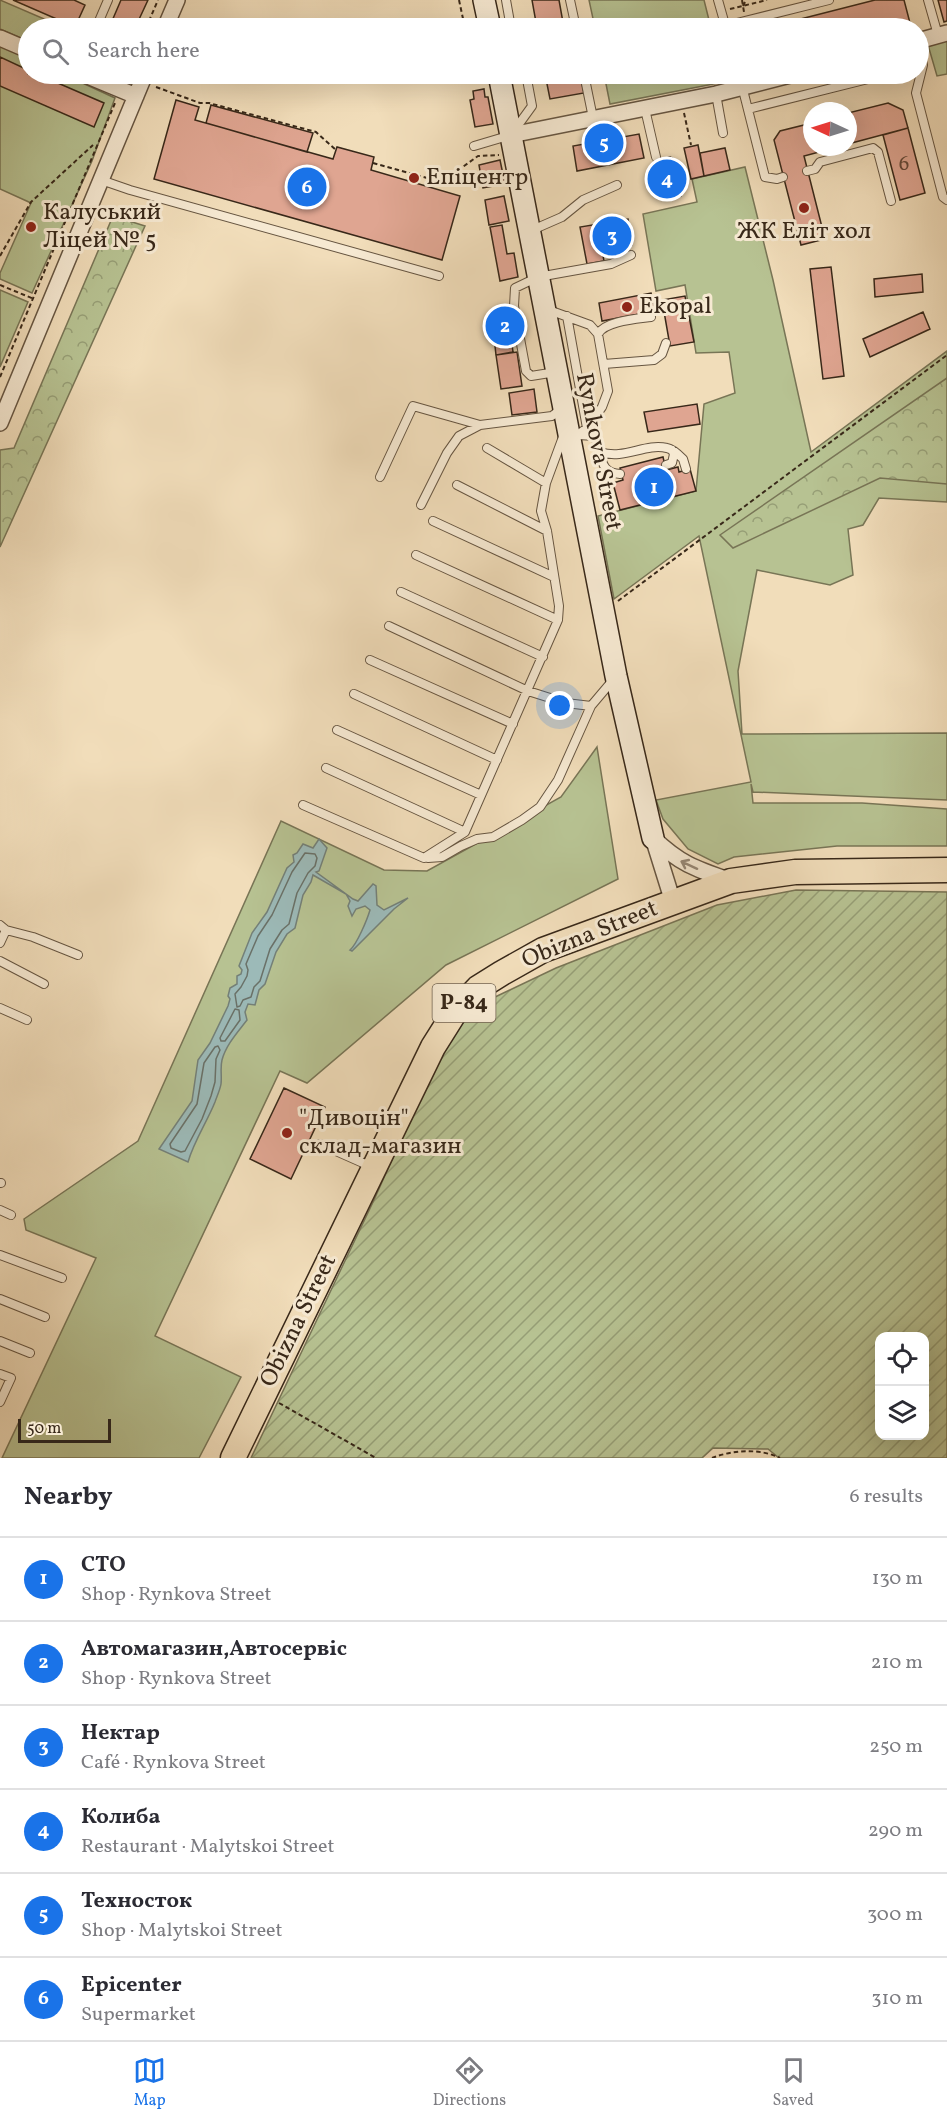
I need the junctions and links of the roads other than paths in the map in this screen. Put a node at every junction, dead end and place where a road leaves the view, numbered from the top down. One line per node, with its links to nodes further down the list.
1 (108, 0): 9 (lane)
2 (177, 0): 10 (street)
3 (484, 0): 11 (main road)
4 (506, 0): 12 (lane)
5 (570, 0): 13 (lane)
6 (718, 0): 14 (lane)
7 (829, 0): 15 (lane)
8 (928, 0): 16 (lane)
9 (100, 18)
10 (169, 18)
11 (488, 18)
12 (509, 18)
13 (574, 18)
14 (723, 18)
15 (760, 18)
16 (942, 34)
17 (0, 38): 18 (street)
18 (18, 46)
19 (108, 84): 29 (street)
20 (146, 84): 29 (street)
21 (501, 84): 34 (main road, Rynkova Street)
22 (528, 84): 34 (lane)
23 (586, 84): 32 (lane)
24 (733, 84): 28 (street)
25 (741, 84): 31 (lane)
26 (848, 84): 31 (lane)
27 (918, 84): 41 (lane)
28 (716, 94): 30 (street); 33 (lane)
29 (136, 96): 39 (street)
30 (645, 109): 32 (street); 36 (lane)
31 (748, 109): 38 (lane)
32 (593, 118): 34 (street)
33 (723, 133)
34 (511, 135): 35 (lane); 43 (main road, Rynkova Street)
35 (474, 146)
36 (656, 157)
37 (807, 171): 42 (lane)
38 (783, 177)
39 (101, 180): 45 (lane); 56 (street)
40 (617, 185): 43 (lane)
41 (947, 200)
42 (891, 201)
43 (528, 231): 46 (main road, Rynkova Street)
44 (631, 255): 46 (lane)
45 (439, 276)
46 (538, 277): 47 (main road, Rynkova Street); 55 (lane)
47 (543, 308): 48 (lane); 55 (main road, Rynkova Street)
48 (567, 316): 51 (lane); 58 (lane)
49 (651, 317): 50 (lane)
50 (609, 324): 51 (lane); 52 (lane)
51 (590, 325): 52 (lane)
52 (598, 334): 54 (lane)
53 (666, 343): 54 (lane)
54 (604, 364): 58 (lane)
55 (556, 372): 58 (main road, Rynkova Street)
56 (0, 423)
57 (480, 425): 58 (lane); 65 (lane); 68 (lane)
58 (573, 428): 61 (lane); 66 (lane); 78 (main road, Rynkova Street)
59 (487, 448): 66 (lane)
60 (672, 450): 61 (lane); 62 (lane); 63 (lane)
61 (600, 452): 64 (lane)
62 (666, 465)
63 (686, 470)
64 (621, 474)
65 (380, 477)
66 (546, 483): 70 (lane)
67 (458, 485): 70 (lane)
68 (422, 505)
69 (433, 521): 72 (lane)
70 (547, 531): 72 (lane)
71 (416, 555): 74 (lane)
72 (555, 577): 74 (lane)
73 (401, 592): 76 (lane)
74 (558, 620): 76 (lane)
75 (389, 626): 79 (lane)
76 (543, 657): 79 (lane)
77 (370, 660): 82 (lane)
78 (616, 676): 81 (lane); 89 (main road, Rynkova Street)
79 (528, 691): 81 (lane); 82 (lane)
80 (354, 694): 84 (lane)
81 (591, 706): 90 (lane)
82 (513, 724): 84 (lane)
83 (336, 730): 86 (lane)
84 (497, 760): 86 (lane)
85 (326, 768): 88 (lane)
86 (482, 795): 88 (lane)
87 (303, 805): 90 (lane)
88 (465, 832): 90 (lane)
89 (653, 838): 92 (street, one-way to 89); 93 (street, Rynkova Street)
90 (424, 858)
91 (947, 870): 92 (main road, Obizna Street / Р-84)
92 (731, 881): 93 (main road, Obizna Street / Р-84)
93 (673, 902): 102 (main road, Obizna Street / Р-84)
94 (3, 928): 95 (lane); 96 (lane)
95 (0, 943)
96 (78, 955)
97 (0, 961): 98 (lane)
98 (44, 984)
99 (0, 1008): 100 (lane)
100 (27, 1020)
101 (320, 1144): 102 (lane)
102 (374, 1168): 113 (main road, Obizna Street / Р-84)
103 (0, 1210): 104 (lane)
104 (11, 1215)
105 (0, 1255): 106 (lane)
106 (62, 1278)
107 (0, 1299): 108 (lane)
108 (45, 1317)
109 (0, 1341): 110 (lane)
110 (30, 1353)
111 (0, 1374): 112 (lane)
112 (0, 1402)
113 (233, 1458)

